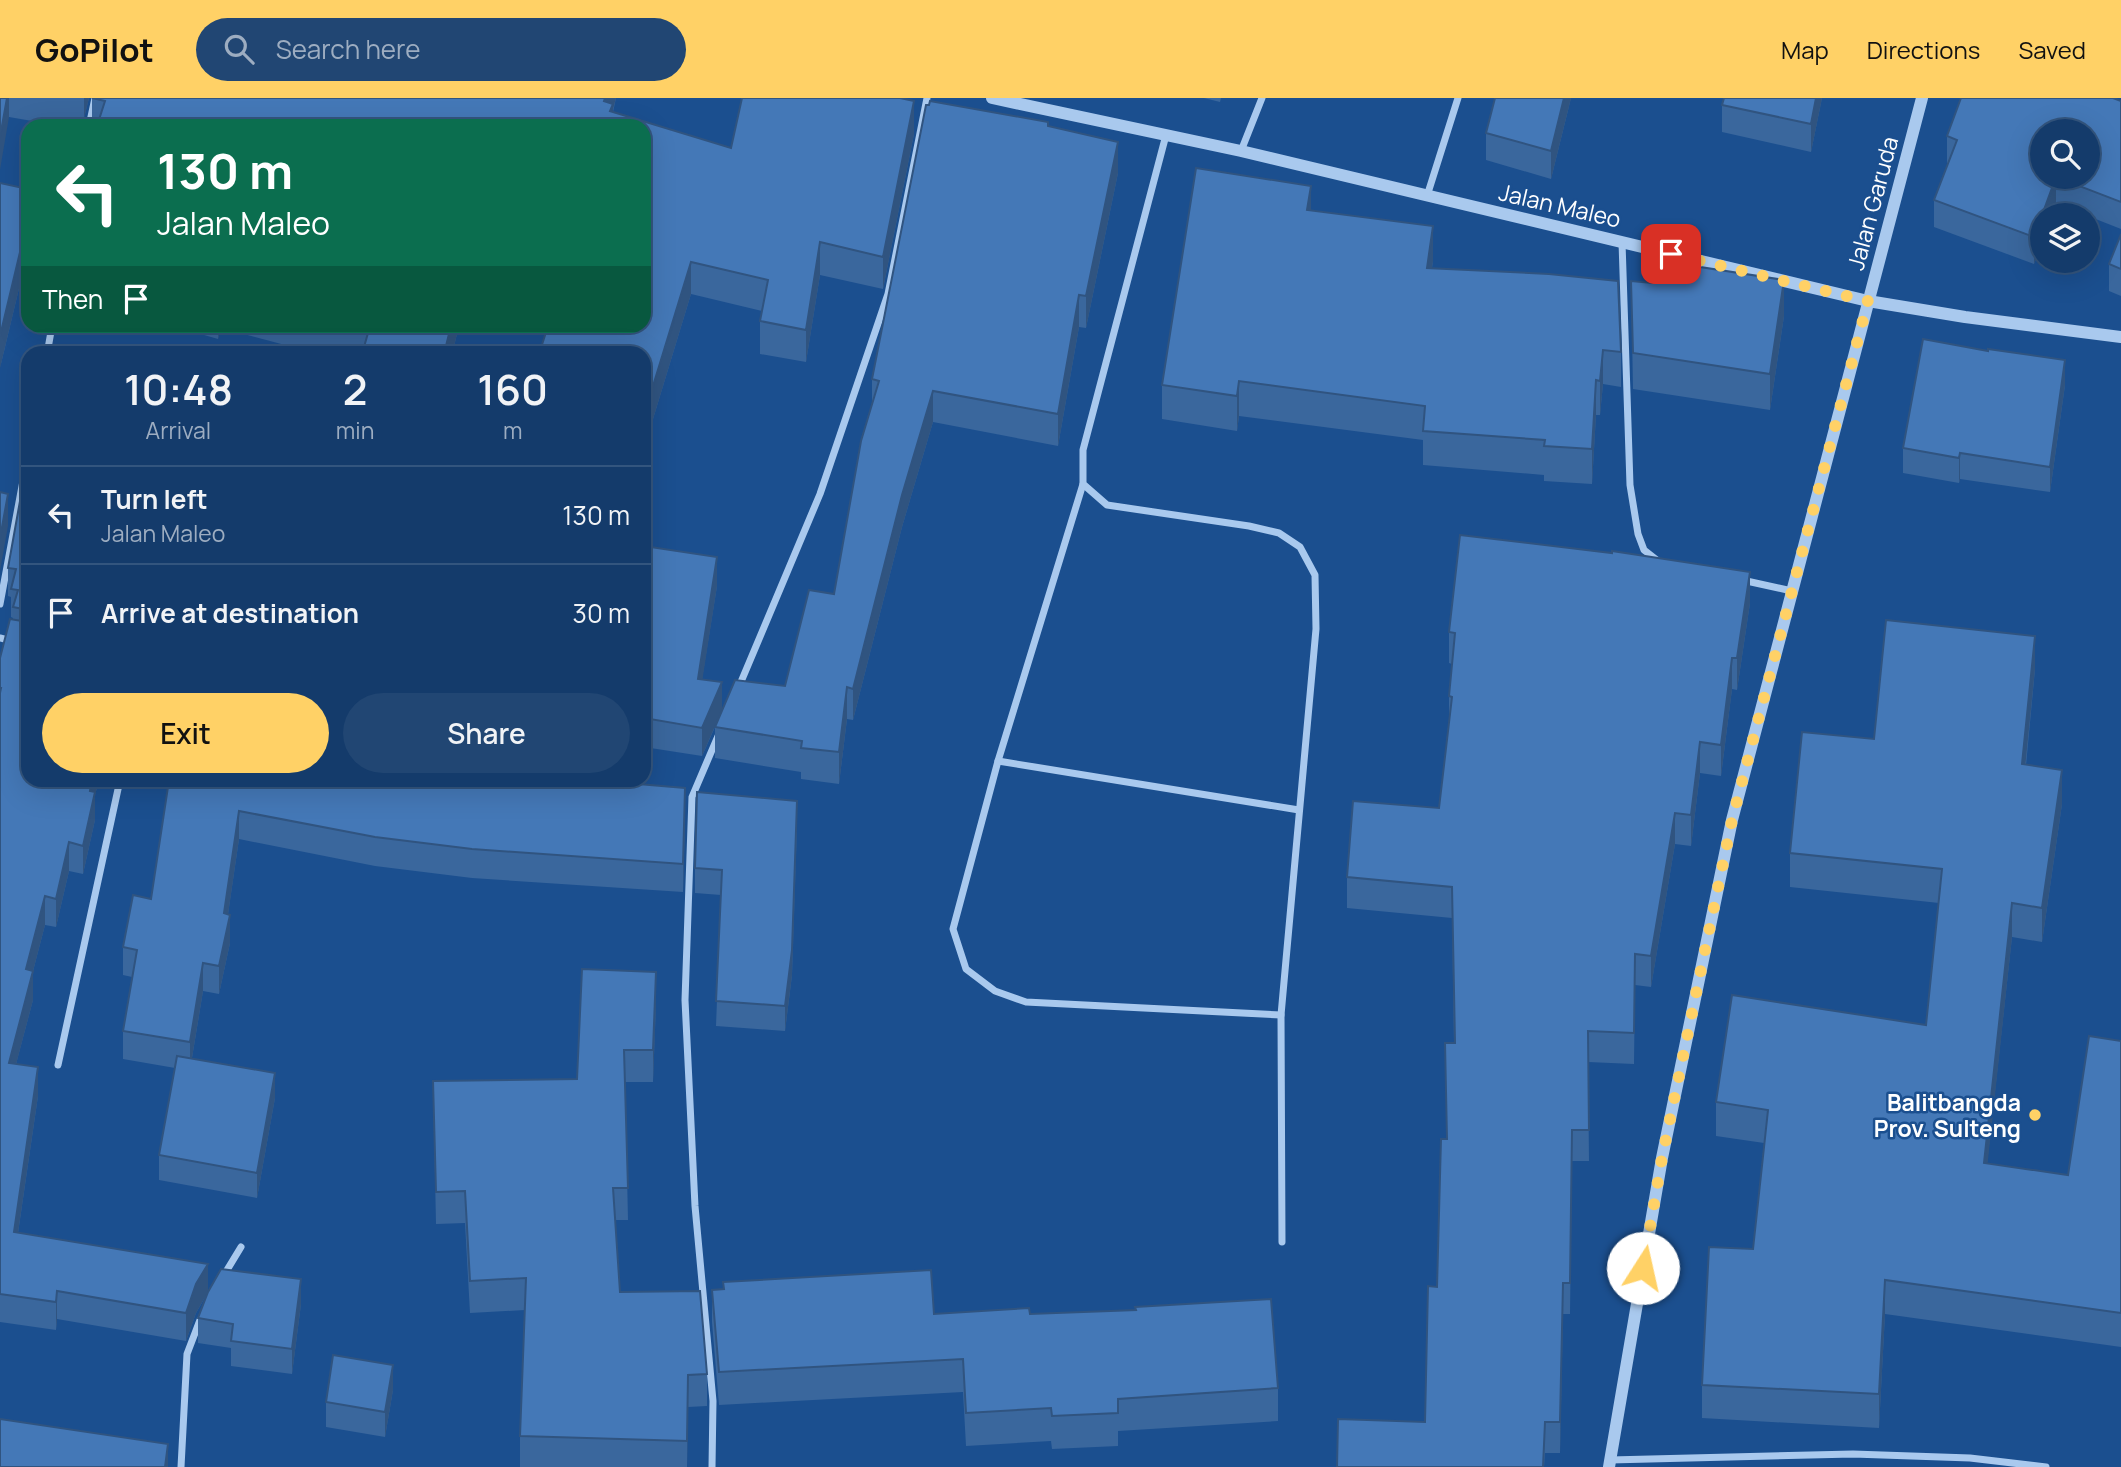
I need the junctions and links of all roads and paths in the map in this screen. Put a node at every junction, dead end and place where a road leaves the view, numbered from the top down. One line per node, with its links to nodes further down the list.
1 (95, 98): 7 (street)
2 (927, 98): 22 (street)
3 (996, 98): 8 (street, Jalan Maleo)
4 (1262, 98): 9 (street)
5 (1458, 98): 10 (street)
6 (1922, 98): 12 (street, Jalan Garuda)
7 (90, 119)
8 (1166, 135): 9 (street, Jalan Maleo); 14 (street)
9 (1241, 151): 10 (street, Jalan Maleo)
10 (1427, 196): 11 (street, Jalan Maleo)
11 (1622, 242): 12 (street, Jalan Maleo); 16 (street)
12 (1868, 301): 13 (street, Jalan Maleo); 18 (street, Jalan Garuda)
13 (2121, 337)
14 (1083, 484): 24 (street); 28 (street)
15 (21, 492): 19 (street)
16 (1670, 564)
17 (1738, 579): 18 (street)
18 (1792, 591): 35 (street, Jalan Garuda)
19 (0, 604)
20 (0, 638): 21 (street)
21 (21, 643)
22 (735, 696)
23 (724, 721): 27 (street)
24 (998, 761): 28 (street); 29 (street)
25 (118, 787): 30 (street)
26 (679, 795): 27 (street)
27 (692, 797): 37 (street)
28 (1299, 810): 29 (street)
29 (1281, 1015): 31 (street)
30 (58, 1065)
31 (1282, 1242)
32 (241, 1247): 33 (street)
33 (217, 1287)
34 (202, 1315): 36 (street)
35 (1609, 1463): 38 (street)
36 (181, 1467)
37 (712, 1467)
38 (2046, 1467)

